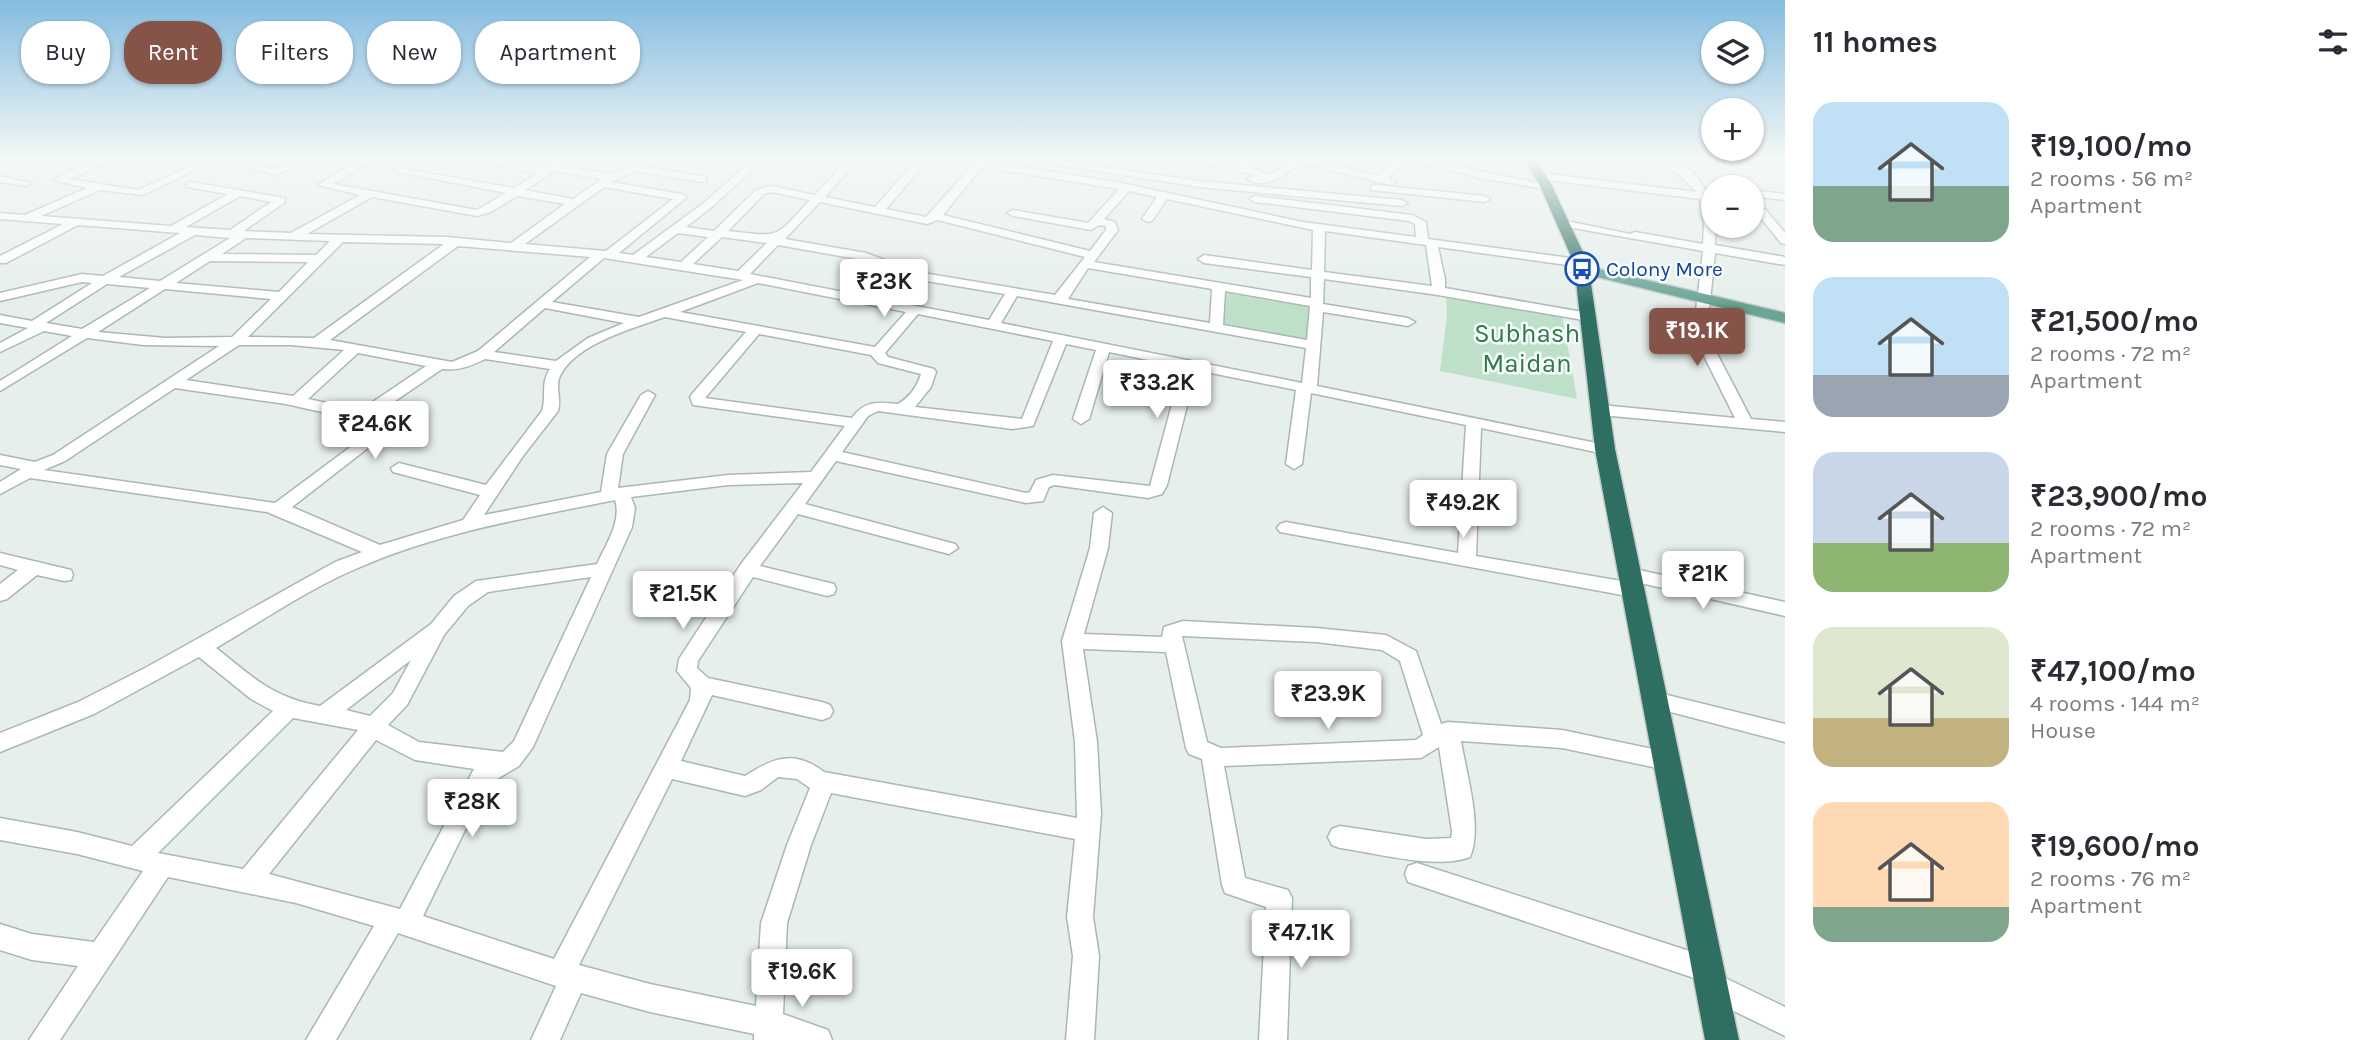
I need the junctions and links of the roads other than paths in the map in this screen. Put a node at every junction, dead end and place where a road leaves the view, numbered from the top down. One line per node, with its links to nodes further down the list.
1 (47, 209): 27 (street)
2 (210, 209): 34 (street)
3 (270, 209): 37 (street)
4 (344, 209): 38 (street)
5 (452, 209): 6 (street)
6 (490, 209)
7 (569, 209): 45 (street)
8 (667, 209): 47 (street)
9 (700, 209): 33 (street)
10 (745, 209): 36 (street)
11 (809, 209): 41 (street)
12 (868, 209): 21 (street)
13 (880, 209): 21 (street)
14 (940, 209): 25 (street)
15 (1109, 209): 29 (street)
16 (1155, 209): 28 (street)
17 (1220, 209): 22 (street)
18 (1235, 209): 22 (street)
19 (1349, 209): 44 (street)
20 (1555, 209): 31 (highway)
21 (878, 211): 25 (street)
22 (1234, 212): 32 (street)
23 (1013, 213): 29 (street)
24 (1, 216): 27 (street)
25 (934, 216): 51 (street)
26 (1764, 216): 42 (street)
27 (25, 218): 30 (street)
28 (1148, 219)
29 (1098, 221): 51 (street)
30 (76, 222): 34 (street); 53 (street)
31 (1562, 223): 46 (street); 56 (highway)
32 (1319, 228): 44 (street); 57 (street)
33 (675, 229): 36 (street); 50 (street)
34 (172, 230): 35 (street)
35 (191, 232): 37 (street); 60 (street)
36 (717, 234): 41 (street); 55 (street)
37 (237, 235): 38 (street); 48 (street)
38 (292, 238): 40 (street)
39 (1708, 238): 46 (street)
40 (339, 239): 43 (street); 49 (street)
41 (777, 239): 58 (street); 64 (street)
42 (1785, 240)
43 (455, 242): 45 (street); 85 (street)
44 (1427, 243): 56 (street); 63 (street)
45 (514, 246): 47 (street)
46 (1709, 248): 54 (street); 67 (street)
47 (605, 255): 50 (street); 69 (street)
48 (209, 257): 49 (street); 61 (street)
49 (320, 259): 65 (street)
50 (636, 259): 55 (street)
51 (1088, 259): 62 (street); 68 (street)
52 (1204, 259): 57 (street)
53 (2, 260)
54 (1785, 261)
55 (684, 266): 58 (street)
56 (1581, 266): 67 (main road); 73 (highway)
57 (1318, 275): 63 (street); 70 (street)
58 (740, 276): 59 (street)
59 (757, 279): 71 (street); 72 (street)
60 (105, 280): 61 (street); 66 (street); 79 (street)
61 (166, 285): 65 (street); 82 (street)
62 (1219, 286): 70 (street); 80 (street)
63 (1438, 291): 73 (street)
64 (1013, 292): 68 (street); 78 (street)
65 (284, 296): 84 (street)
66 (3, 299)
67 (1703, 299): 74 (main road); 106 (street)
68 (1061, 300): 80 (street)
69 (542, 304): 76 (street); 91 (street)
70 (1317, 305): 77 (street); 86 (street)
71 (915, 310): 78 (street); 90 (street)
72 (666, 313): 76 (street); 81 (street)
73 (1589, 317): 101 (highway)
74 (1785, 318)
75 (0, 319): 79 (street)
76 (639, 322): 94 (street)
77 (1408, 322)
78 (993, 325): 83 (street)
79 (37, 326): 82 (street); 88 (street)
80 (1216, 329): 86 (street)
81 (754, 331): 90 (street); 105 (street)
82 (83, 336): 84 (street); 96 (street)
83 (1061, 338): 87 (street); 100 (street)
84 (236, 341): 85 (street); 95 (street)
85 (318, 342): 89 (street)
86 (1312, 345): 97 (street)
87 (1104, 347): 93 (street); 103 (street)
88 (0, 348)
89 (355, 348): 92 (street); 99 (street)
90 (878, 352): 100 (street)
91 (482, 354): 92 (street); 94 (street)
92 (439, 364): 102 (street)
93 (1190, 364): 97 (street); 109 (street)
94 (560, 366): 116 (street)
95 (173, 383): 99 (street); 113 (street)
96 (0, 387)
97 (1306, 388): 104 (street); 111 (street)
98 (648, 395): 117 (street)
99 (296, 401): 102 (street)
100 (904, 408): 105 (street)
101 (1601, 410): 106 (street); 108 (highway)
102 (365, 415): 119 (street)
103 (1082, 419)
104 (1474, 422): 108 (street); 126 (street)
105 (856, 423): 109 (street)
106 (1745, 423): 107 (street)
107 (1785, 427)
108 (1605, 449): 131 (highway)
109 (833, 455): 114 (street)
110 (0, 460): 113 (street)
111 (1294, 464)
112 (399, 468): 116 (street)
113 (31, 469): 115 (street); 119 (street)
114 (816, 477): 117 (street); 118 (street)
115 (0, 489)
116 (491, 492): 121 (street)
117 (615, 494): 121 (street); 128 (street)
118 (794, 507): 123 (street); 129 (street)
119 (278, 509): 124 (street)
120 (1103, 513): 136 (street)
121 (469, 524): 124 (street)
122 (1286, 528): 126 (street)
123 (948, 548)
124 (379, 552): 138 (street)
125 (0, 559): 127 (street)
126 (1467, 560): 131 (street)
127 (34, 567): 130 (street); 133 (street)
128 (604, 569): 135 (street); 150 (street)
129 (748, 569): 132 (street); 139 (street)
130 (64, 575)
131 (1632, 582): 134 (street); 140 (highway)
132 (827, 589)
133 (0, 594)
134 (1785, 609)
135 (438, 629): 143 (street); 144 (street)
136 (1072, 641): 137 (street); 154 (street)
137 (1174, 645): 146 (street); 148 (street)
138 (201, 647): 141 (street); 147 (street)
139 (702, 684): 142 (street); 151 (street)
140 (1655, 700): 145 (street); 149 (highway)
141 (289, 709): 143 (street); 156 (street)
142 (822, 711)
143 (324, 715): 144 (street)
144 (374, 726): 150 (street); 159 (street)
145 (1785, 733)
146 (1442, 734): 148 (street); 149 (street); 155 (street)
147 (0, 743)
148 (1221, 757): 172 (street)
149 (1667, 761): 164 (highway)
150 (503, 764): 160 (street)
151 (668, 768): 152 (street); 163 (street)
152 (820, 781): 154 (street); 166 (street)
153 (0, 829): 156 (street)
154 (1088, 831): 171 (street)
155 (1339, 837)
156 (136, 858): 157 (street)
157 (162, 865): 159 (street); 162 (street)
158 (1417, 874): 164 (street)
159 (248, 882): 160 (street)
160 (399, 921): 163 (street); 168 (street)
161 (0, 937): 162 (street)
162 (101, 956): 167 (street)
163 (567, 975): 166 (street); 169 (street)
164 (1709, 977): 165 (street); 173 (highway)
165 (1785, 1022)
166 (769, 1032): 170 (street)
167 (43, 1040)
168 (320, 1040)
169 (545, 1040)
170 (818, 1040)
171 (1080, 1040)
172 (1273, 1040)
173 (1722, 1040)

